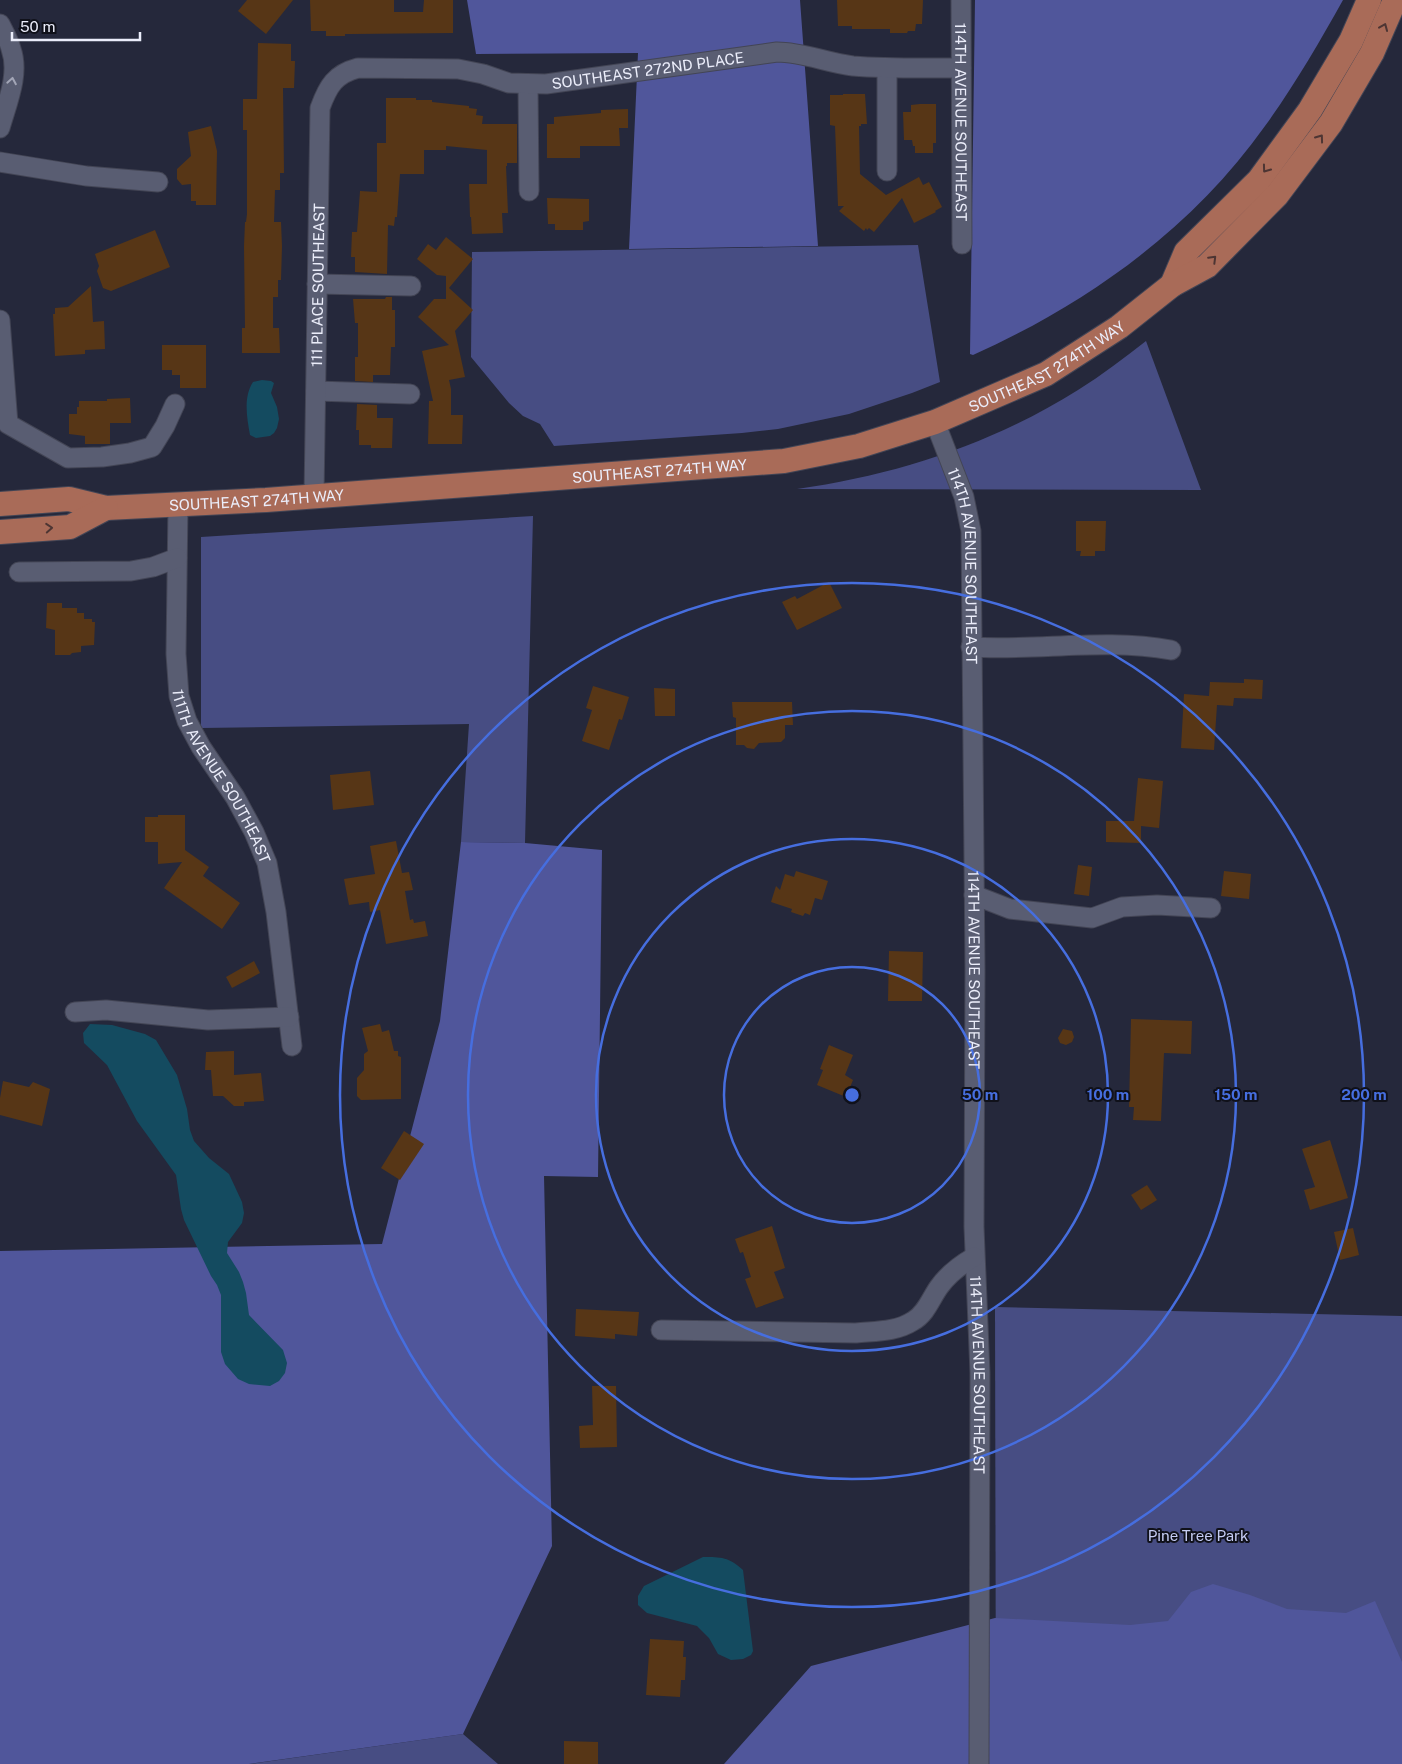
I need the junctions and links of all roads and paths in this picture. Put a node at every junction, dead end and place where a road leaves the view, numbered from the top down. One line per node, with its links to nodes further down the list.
1 (961, 0): 6 (street, 114TH AVENUE SOUTHEAST)
2 (1370, 0): 16 (main road, SOUTHEAST 274TH WAY, one-way to 16)
3 (1395, 0): 16 (main road, SOUTHEAST 274TH WAY, one-way to 3)
4 (0, 24): 9 (street, one-way to 4)
5 (887, 68): 6 (street, SOUTHEAST 272ND PLACE); 8 (street, SOUTHEAST 272ND PLACE); 11 (street)
6 (961, 68): 14 (street, 114TH AVENUE SOUTHEAST)
7 (336, 77): 8 (street, SOUTHEAST 272ND PLACE); 15 (street, 111 PLACE SOUTHEAST)
8 (528, 84): 13 (street)
9 (0, 128)
10 (0, 162): 12 (street)
11 (887, 171)
12 (158, 182)
13 (528, 191)
14 (962, 244)
15 (317, 284): 17 (street); 19 (street, 111 PLACE SOUTHEAST)
16 (1172, 284): 22 (main road, SOUTHEAST 274TH WAY)
17 (411, 286)
18 (0, 320): 21 (street)
19 (316, 391): 20 (street); 23 (street, 111 PLACE SOUTHEAST)
20 (410, 394)
21 (174, 404)
22 (935, 422): 23 (main road, SOUTHEAST 274TH WAY); 30 (street, 114TH AVENUE SOUTHEAST)
23 (314, 496): 25 (main road, SOUTHEAST 274TH WAY)
24 (0, 504): 26 (main road, SOUTHEAST 274TH WAY)
25 (178, 505): 26 (main road, SOUTHEAST 274TH WAY); 28 (street, 111TH AVENUE SOUTHEAST)
26 (106, 508): 27 (main road, SOUTHEAST 274TH WAY, one-way to 26)
27 (0, 532)
28 (177, 558): 29 (street); 35 (street, 111TH AVENUE SOUTHEAST)
29 (19, 572)
30 (972, 647): 31 (street); 32 (street, 114TH AVENUE SOUTHEAST)
31 (1171, 650)
32 (974, 894): 33 (street); 37 (street, 114TH AVENUE SOUTHEAST)
33 (1211, 908)
34 (75, 1012): 35 (street)
35 (289, 1017): 36 (street, 111TH AVENUE SOUTHEAST)
36 (292, 1046)
37 (974, 1257): 38 (street); 39 (street, 114TH AVENUE SOUTHEAST)
38 (661, 1330)
39 (979, 1764)

